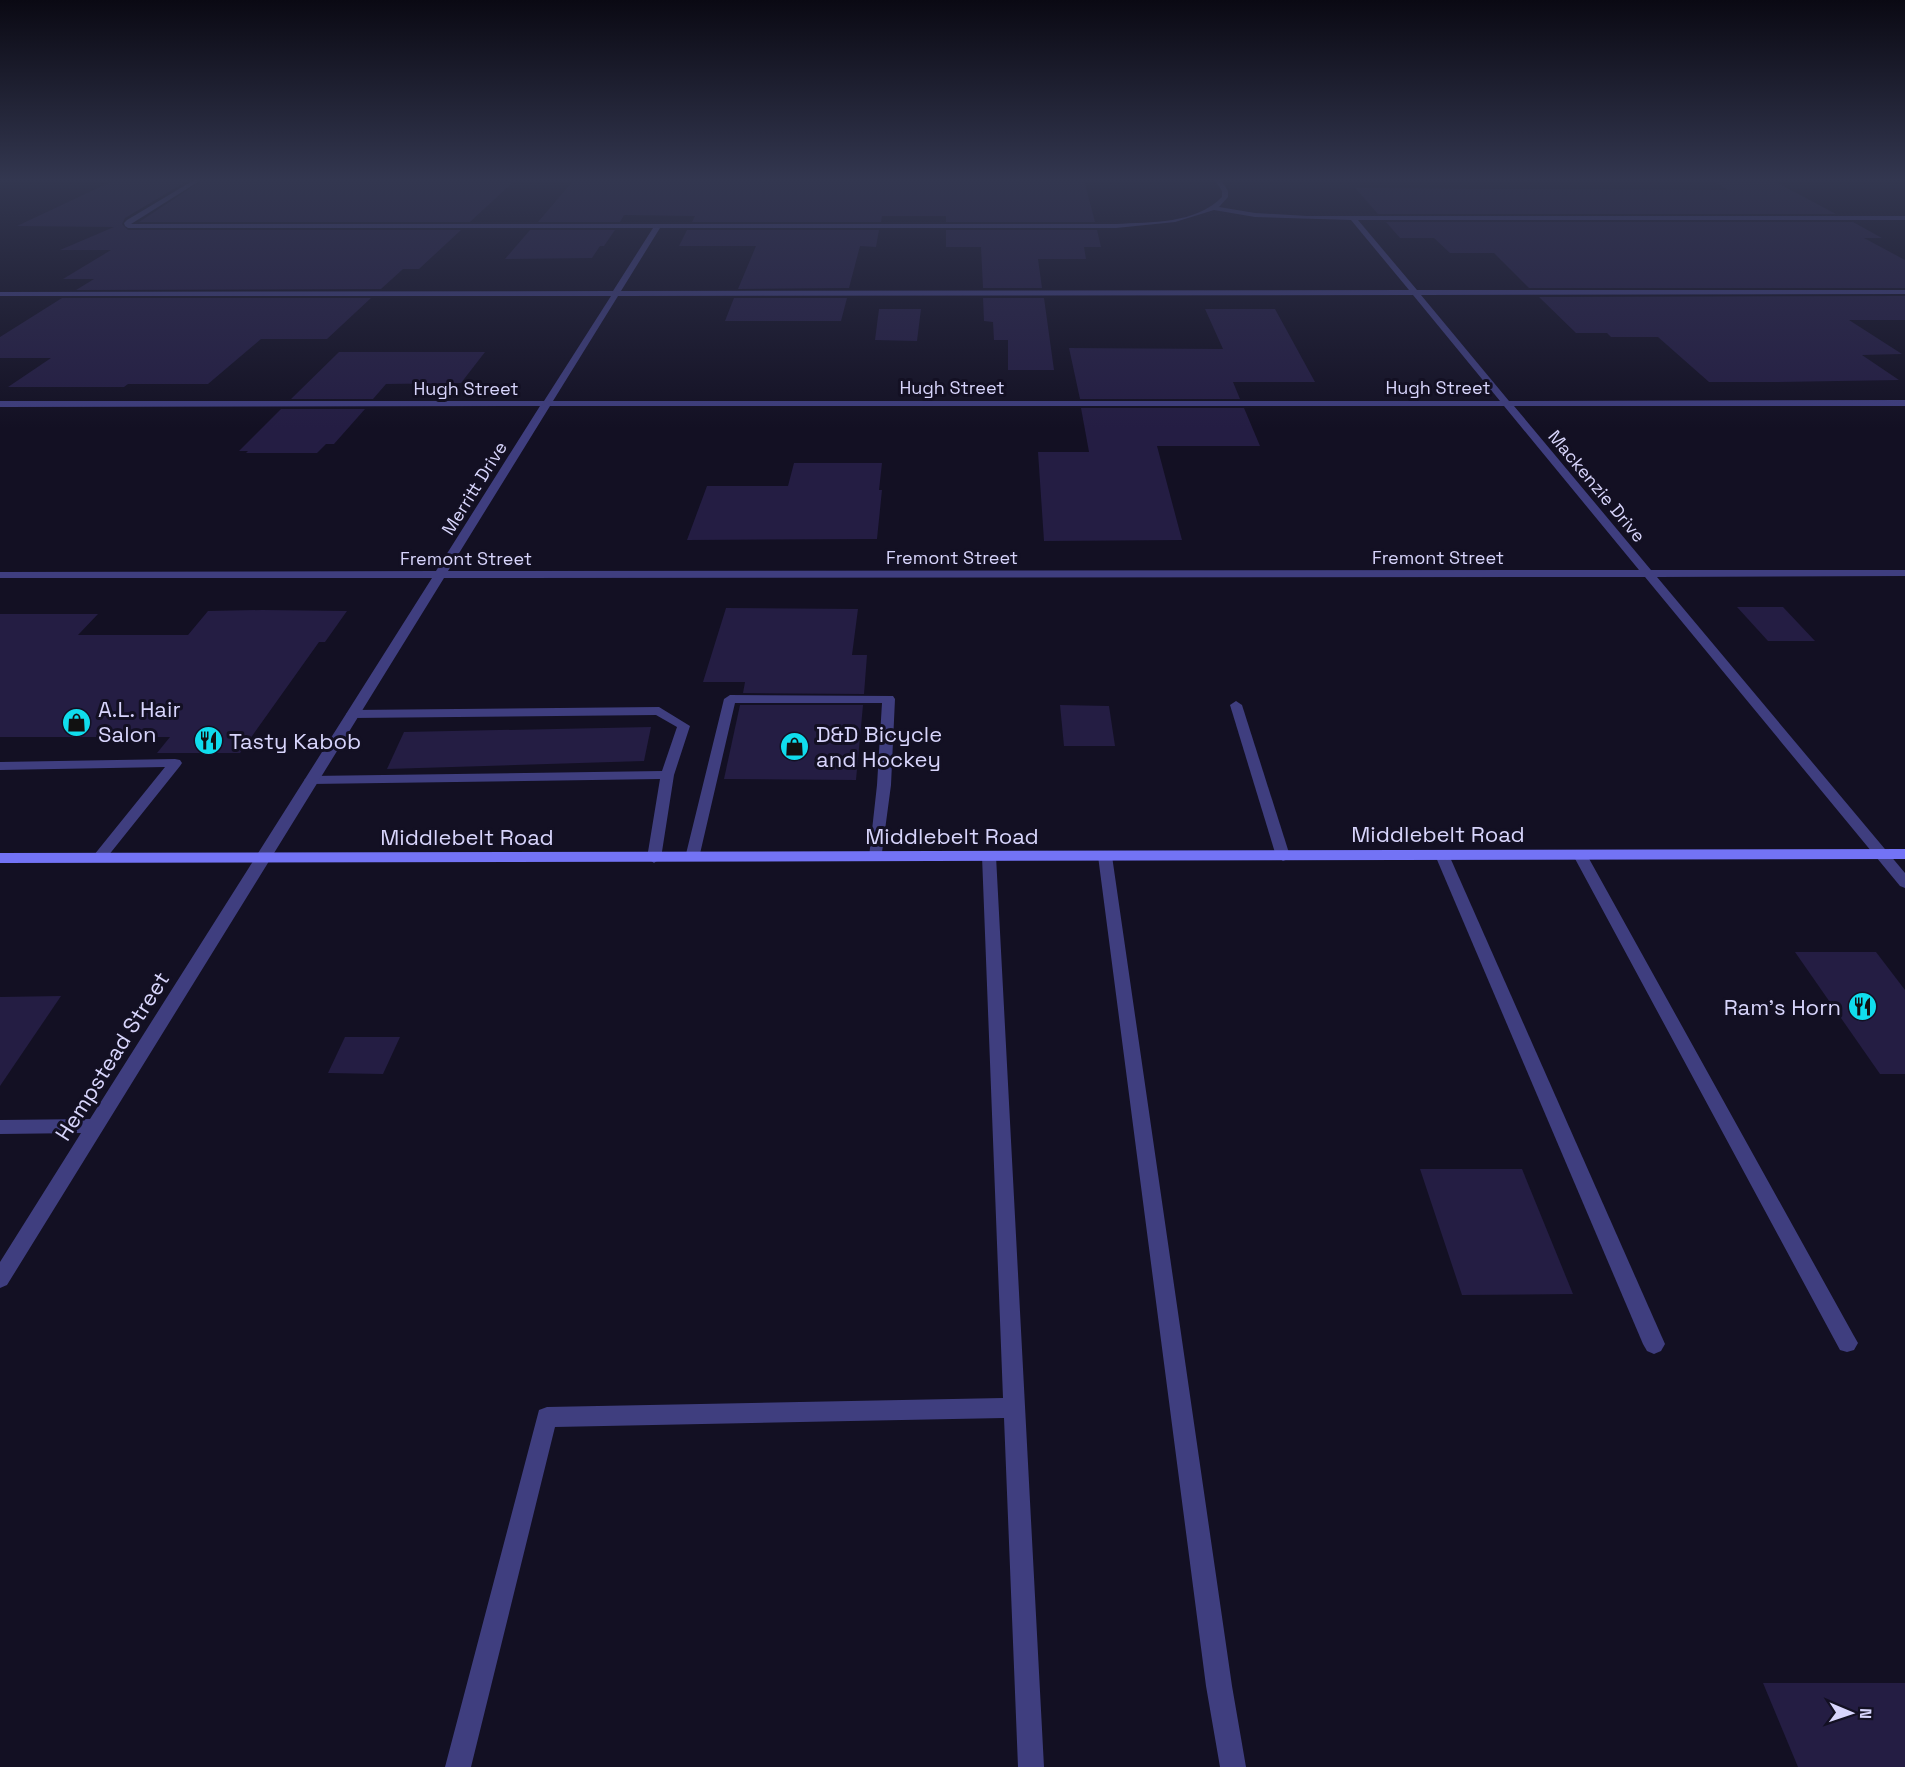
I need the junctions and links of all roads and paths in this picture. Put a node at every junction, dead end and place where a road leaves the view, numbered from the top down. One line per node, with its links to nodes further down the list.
1 (635, 262): 5 (street, Merritt Drive)
2 (1390, 262): 3 (street, Mackenzie Drive)
3 (1415, 292): 4 (street); 5 (street); 7 (street, Mackenzie Drive)
4 (1905, 292)
5 (616, 293): 6 (street); 10 (street, Merritt Drive)
6 (0, 294)
7 (1507, 403): 8 (street, Hugh Street); 10 (street, Hugh Street); 11 (street, Mackenzie Drive)
8 (1905, 403)
9 (0, 404): 10 (street, Hugh Street)
10 (546, 404): 14 (street, Merritt Drive)
11 (1648, 573): 12 (street, Fremont Street); 14 (street, Fremont Street); 20 (street, Mackenzie Drive)
12 (1905, 573)
13 (0, 575): 14 (street, Fremont Street)
14 (439, 575): 16 (street, Merritt Drive)
15 (1236, 705): 26 (street)
16 (352, 714): 18 (street); 19 (street, Merritt Drive)
17 (0, 766): 29 (street)
18 (667, 775): 19 (street); 31 (street)
19 (311, 780): 30 (street, Merritt Drive)
20 (1881, 854): 21 (main road, Middlebelt Road); 23 (main road, Middlebelt Road); 33 (street, Mackenzie Drive)
21 (1905, 854)
22 (1442, 855): 23 (main road, Middlebelt Road); 26 (main road, Middlebelt Road); 38 (street)
23 (1580, 855): 37 (street)
24 (989, 856): 25 (main road, Middlebelt Road); 27 (main road, Middlebelt Road); 39 (street)
25 (1105, 856): 26 (main road, Middlebelt Road); 42 (street)
26 (1283, 856)
27 (876, 857): 32 (main road, Middlebelt Road); 32 (street)
28 (0, 858): 29 (main road, Middlebelt Road)
29 (99, 858): 30 (main road, Middlebelt Road)
30 (262, 858): 31 (main road, Middlebelt Road); 35 (street, Hempstead Street)
31 (654, 858): 32 (main road, Middlebelt Road)
32 (692, 858)
33 (1905, 883)
34 (0, 1126): 35 (street)
35 (94, 1126): 36 (street, Hempstead Street)
36 (0, 1279)
37 (1847, 1343)
38 (1654, 1344)
39 (1015, 1408): 40 (street); 41 (street)
40 (458, 1767)
41 (1031, 1767)
42 (1233, 1767)

